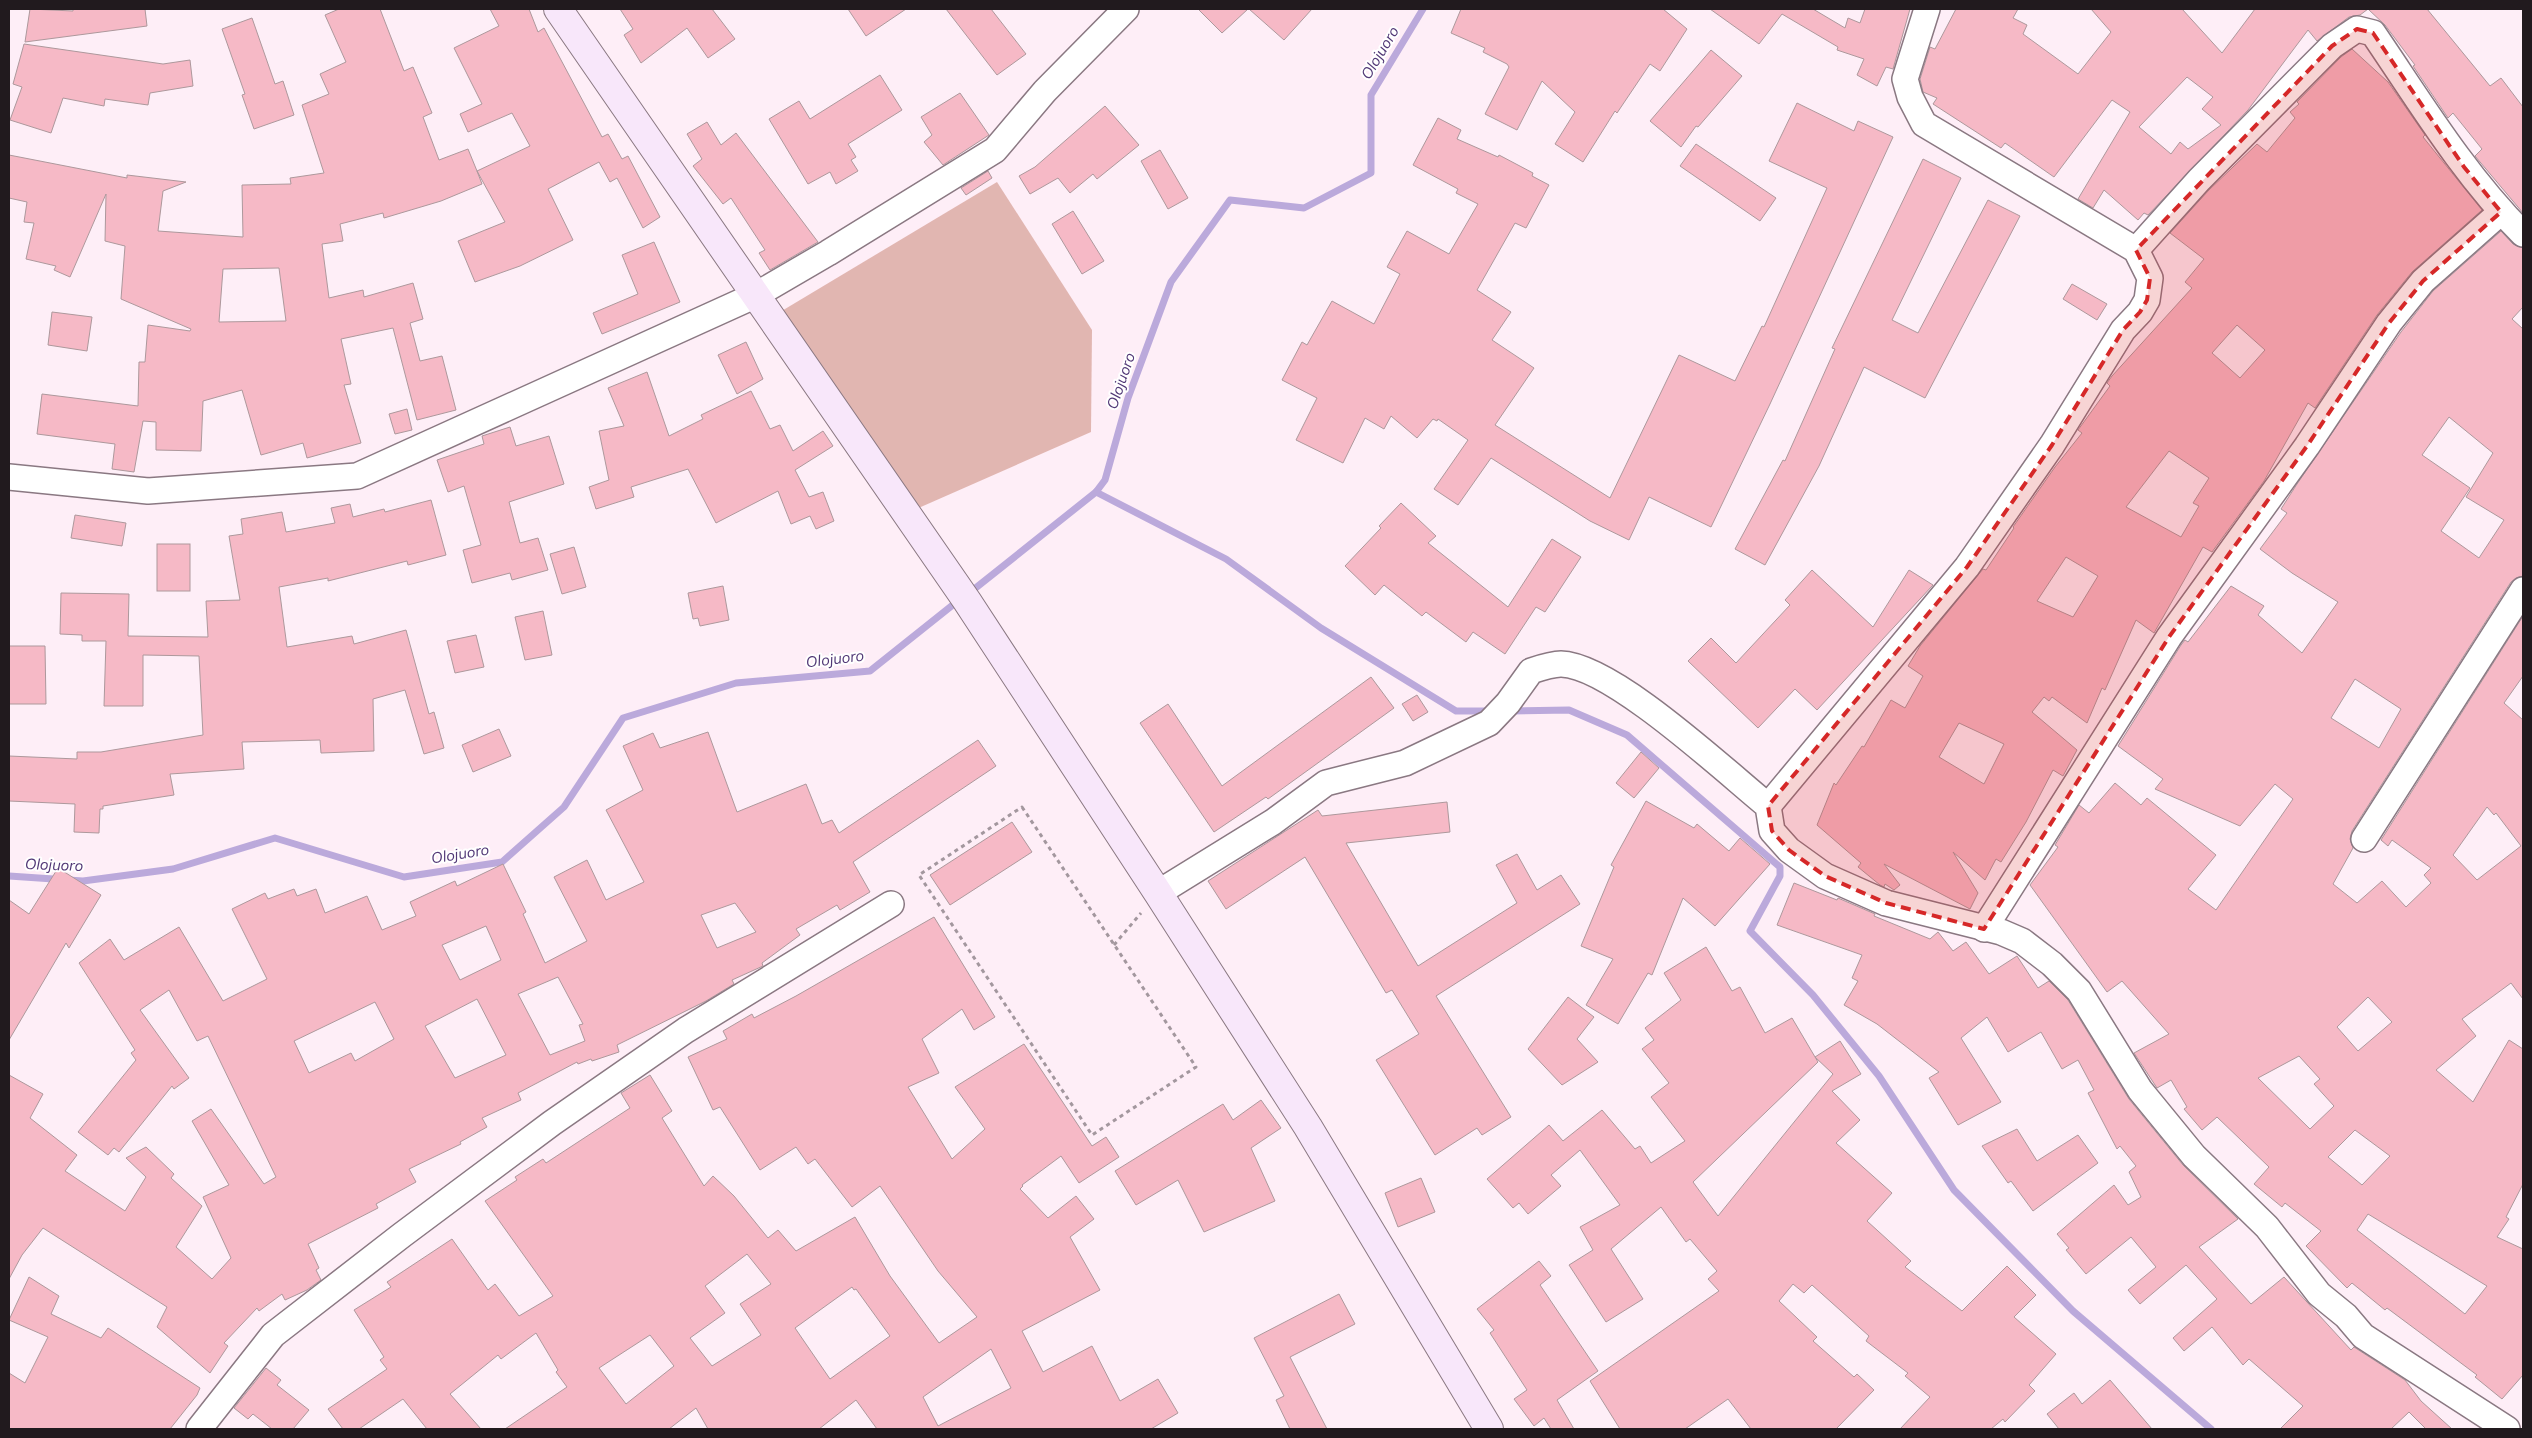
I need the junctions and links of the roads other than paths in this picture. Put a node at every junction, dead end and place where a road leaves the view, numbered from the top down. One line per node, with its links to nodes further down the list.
1 (558, 9): 7 (street)
2 (1126, 9): 7 (street)
3 (1927, 9): 6 (street)
4 (2501, 212): 5 (street); 6 (street); 14 (street)
5 (2523, 234)
6 (2136, 250): 10 (street)
7 (756, 295): 8 (street); 12 (street)
8 (12, 485)
9 (2523, 590): 11 (street)
10 (1768, 806): 12 (street); 14 (street)
11 (2364, 839)
12 (1158, 893): 16 (street)
13 (891, 904): 15 (street)
14 (1984, 929): 17 (street)
15 (199, 1429)
16 (1489, 1429)
17 (2507, 1429)

